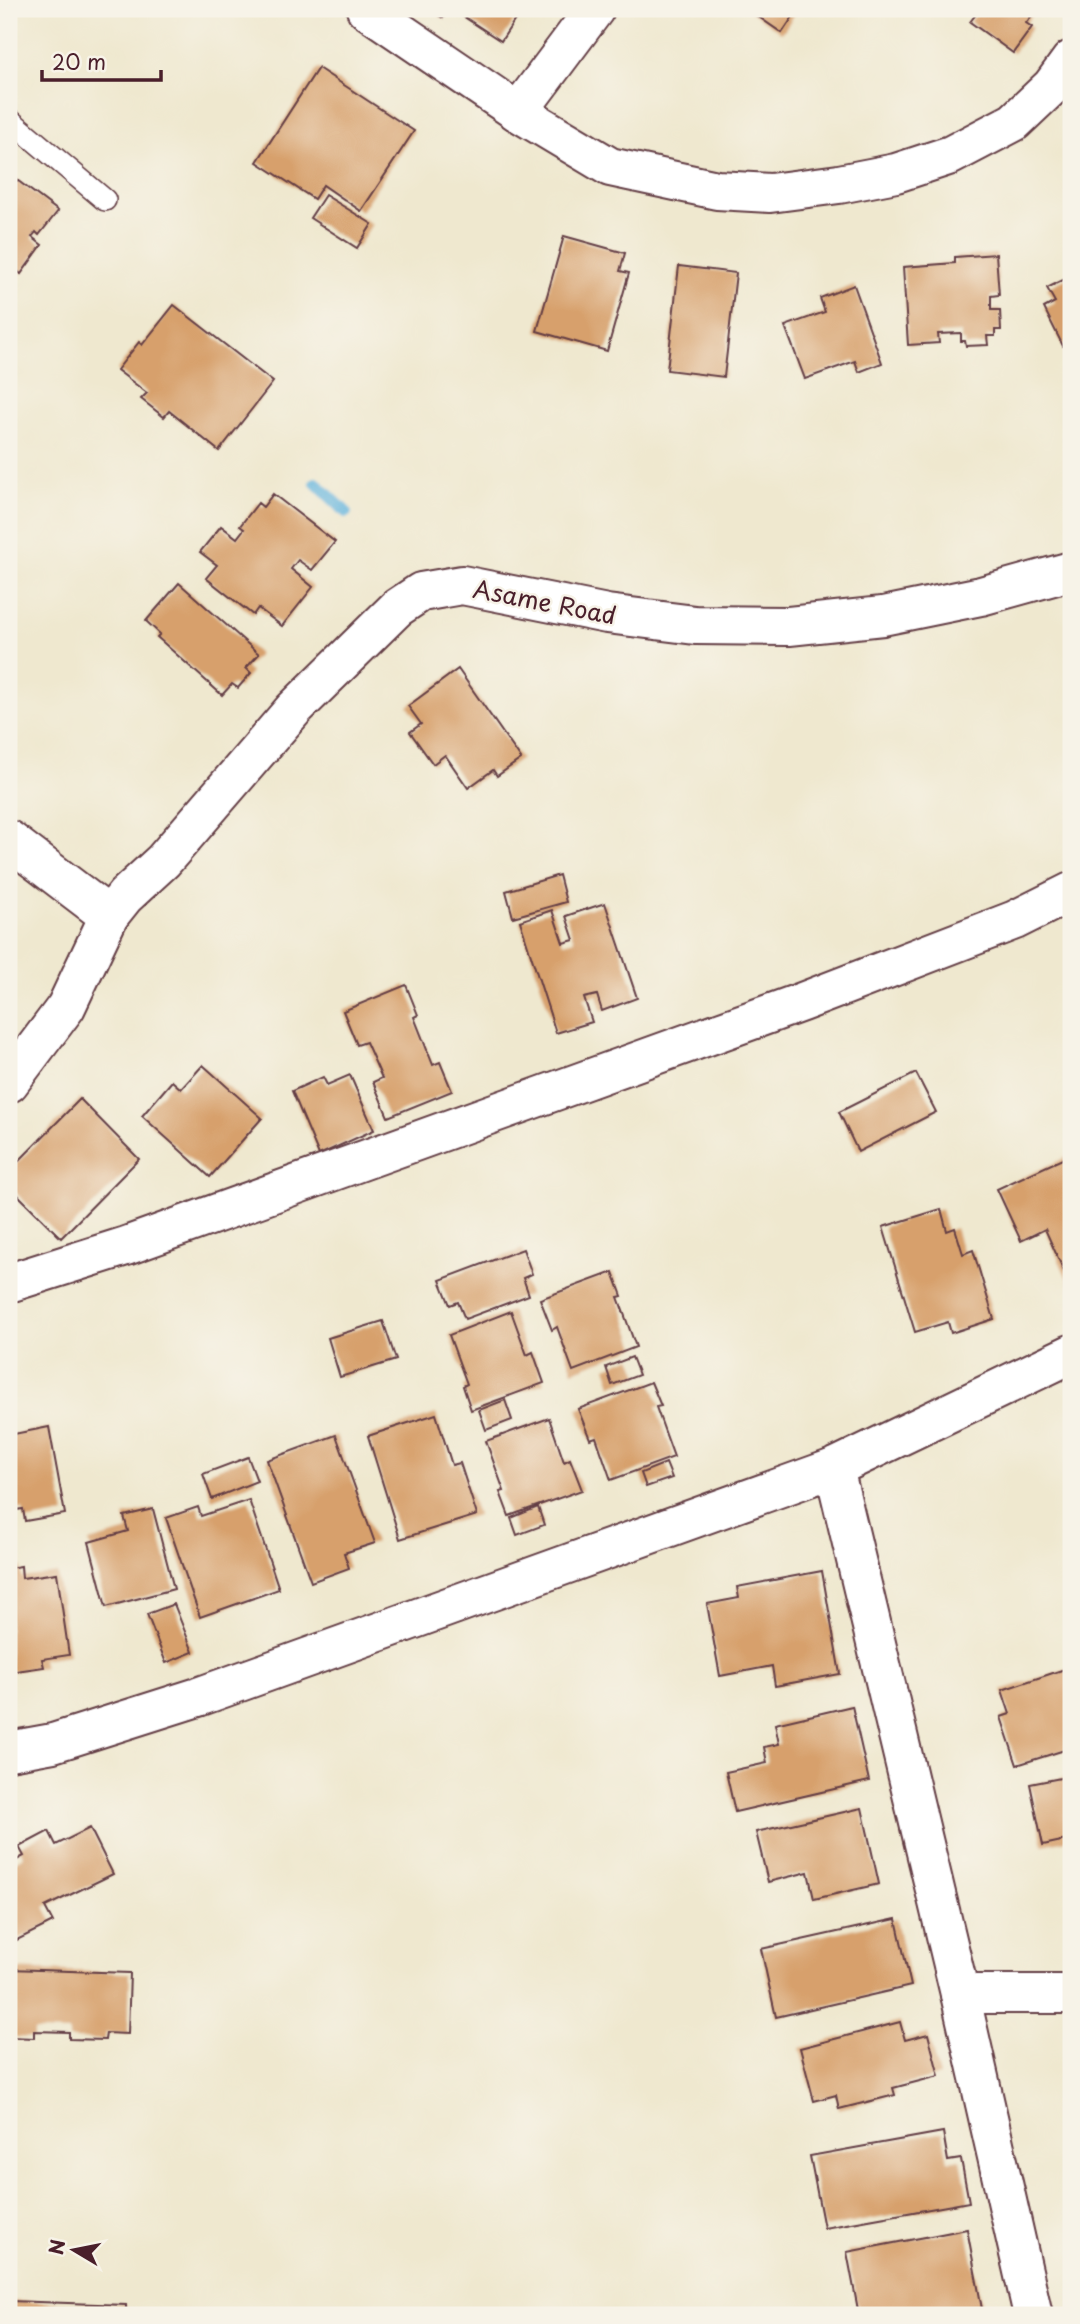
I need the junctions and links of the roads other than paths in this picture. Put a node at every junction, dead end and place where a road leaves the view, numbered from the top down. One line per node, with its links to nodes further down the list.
1 (366, 9): 4 (street)
2 (595, 9): 4 (street)
3 (1071, 60): 4 (street)
4 (518, 112)
5 (9, 119): 6 (lane)
6 (105, 200)
7 (1071, 571): 10 (street, Asame Road)
8 (9, 840): 10 (street)
9 (1071, 892): 12 (street)
10 (108, 916): 11 (street, Asame Road)
11 (9, 1083)
12 (9, 1283)
13 (1071, 1354): 14 (street)
14 (834, 1468): 15 (street); 16 (street)
15 (9, 1751)
16 (960, 1994): 17 (street); 18 (street)
17 (1071, 1994)
18 (1033, 2315)

